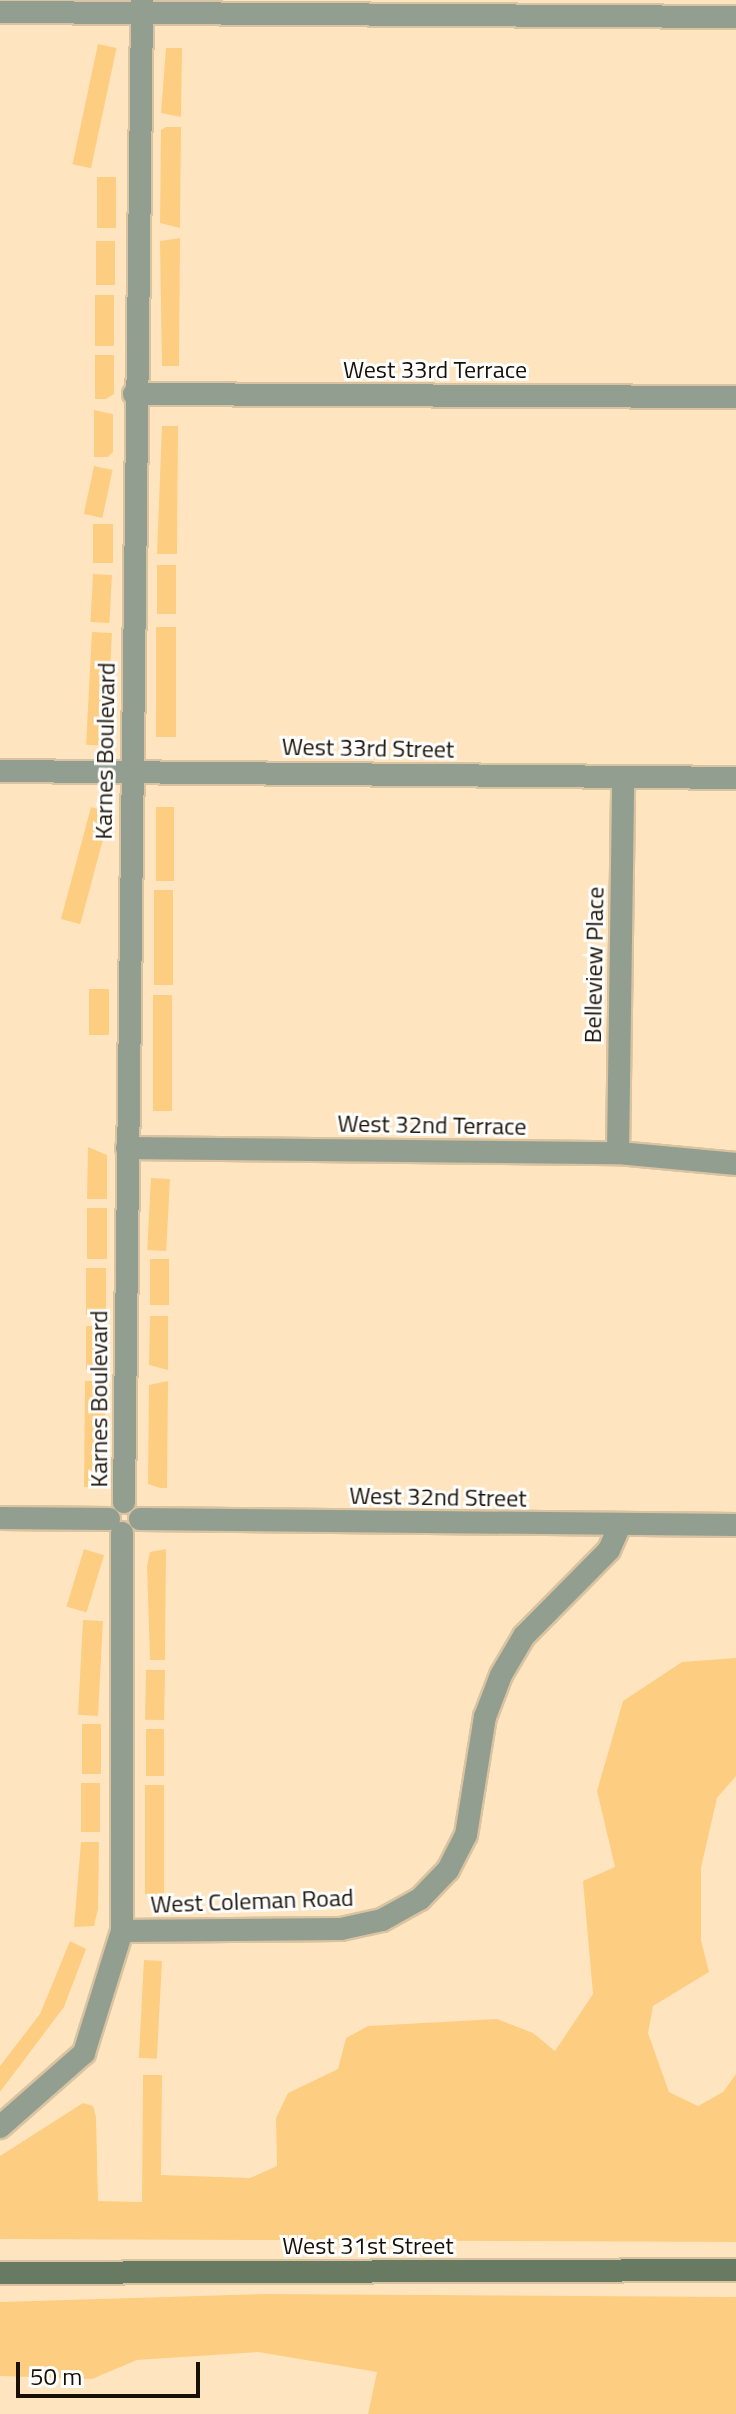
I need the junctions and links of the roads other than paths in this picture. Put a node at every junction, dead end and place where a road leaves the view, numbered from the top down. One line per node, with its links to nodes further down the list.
1 (142, 6): 2 (street); 3 (street); 5 (street, Karnes Boulevard)
2 (528, 6): 4 (street)
3 (0, 12)
4 (736, 17)
5 (134, 394): 6 (street, West 33rd Terrace); 8 (street, Karnes Boulevard)
6 (736, 397)
7 (0, 771): 8 (street, West 33rd Street)
8 (130, 772): 9 (street, West 33rd Street); 11 (street, Karnes Boulevard)
9 (623, 777): 10 (street, West 33rd Street); 12 (street, Belleview Place)
10 (736, 778)
11 (127, 1148): 12 (street, West 32nd Terrace); 14 (street, Karnes Boulevard)
12 (618, 1153): 13 (street, West 32nd Terrace)
13 (736, 1164)
14 (124, 1502): 16 (street); 19 (street)
15 (0, 1518): 19 (street)
16 (140, 1519): 17 (street, West 32nd Street); 19 (street)
17 (620, 1525): 18 (street, West 32nd Street); 20 (street, West Coleman Road)
18 (736, 1525)
19 (116, 1526): 20 (street)
20 (122, 1931): 21 (street)
21 (0, 2127)
22 (736, 2270): 23 (main road, West 31st Street)
23 (0, 2273)

